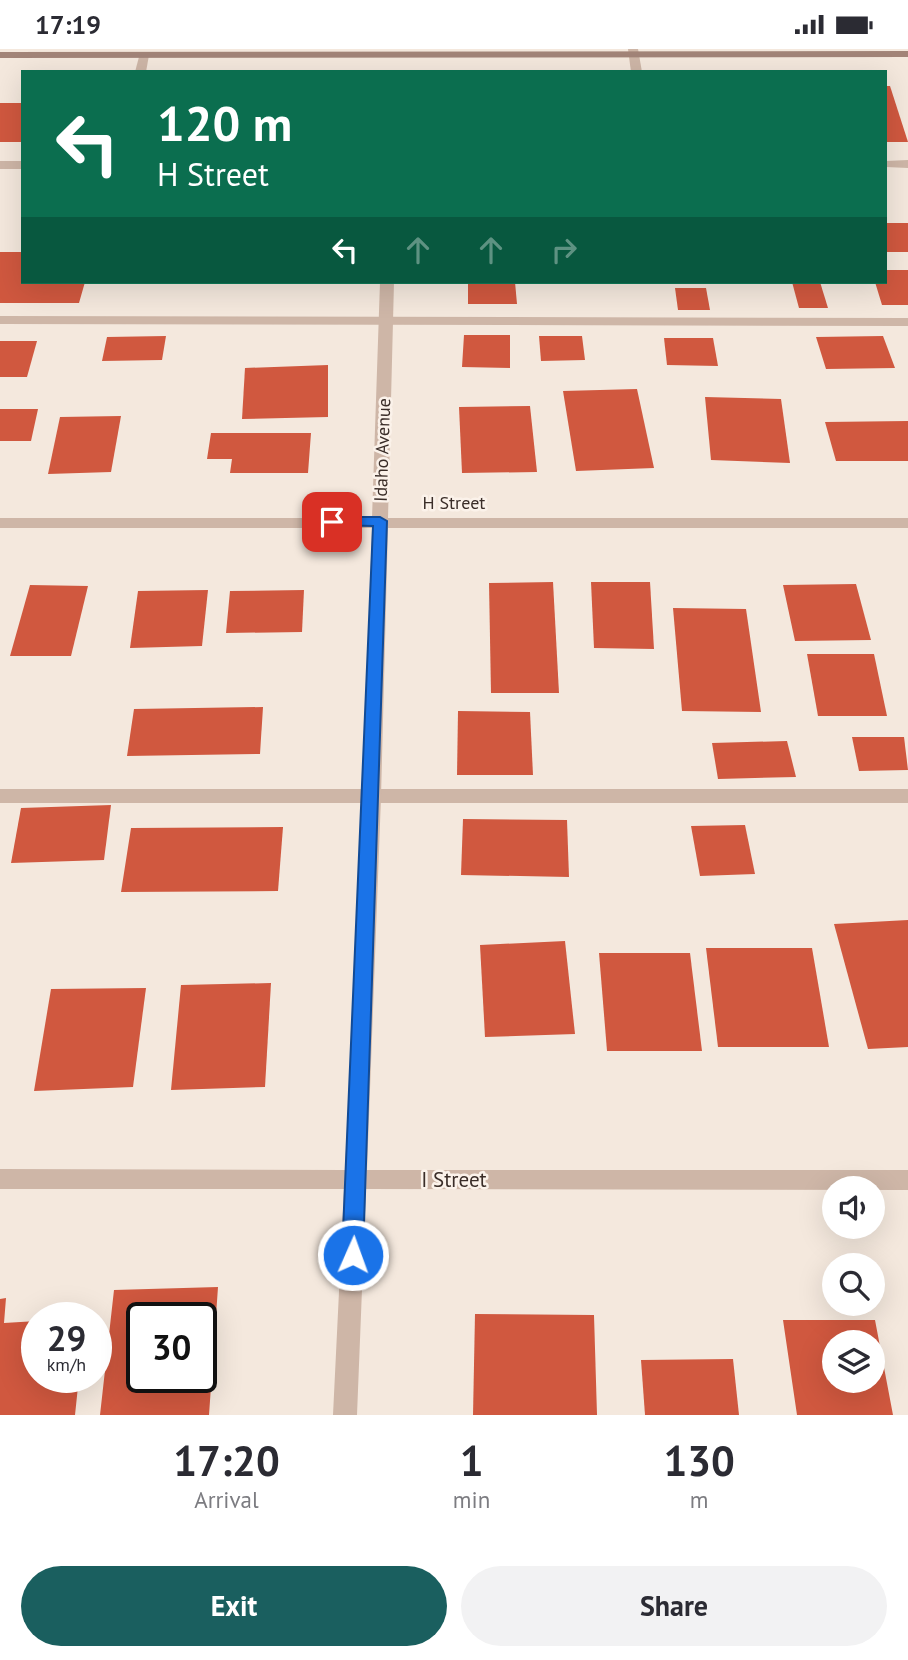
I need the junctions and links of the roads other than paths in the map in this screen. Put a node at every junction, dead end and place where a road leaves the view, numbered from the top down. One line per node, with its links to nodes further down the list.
1 (875, 51): 3 (street); 4 (street)
2 (145, 52): 3 (street); 5 (street); 6 (street)
3 (634, 52): 7 (street)
4 (908, 54)
5 (0, 55)
6 (140, 70)
7 (637, 70)
8 (887, 164): 9 (street)
9 (908, 164)
10 (0, 165): 11 (street)
11 (21, 165)
12 (387, 284): 13 (street, Idaho Avenue)
13 (386, 319): 14 (street); 15 (street); 16 (street, Idaho Avenue)
14 (0, 320)
15 (908, 322)
16 (380, 521): 17 (street, H Street); 18 (street, H Street); 21 (street, Idaho Avenue)
17 (0, 523)
18 (908, 523)
19 (0, 796): 21 (street)
20 (908, 796): 21 (street)
21 (372, 797): 23 (street, Idaho Avenue)
22 (0, 1179): 23 (street, I Street)
23 (355, 1180): 24 (street, I Street); 25 (street, Idaho Avenue)
24 (908, 1180)
25 (345, 1415)

